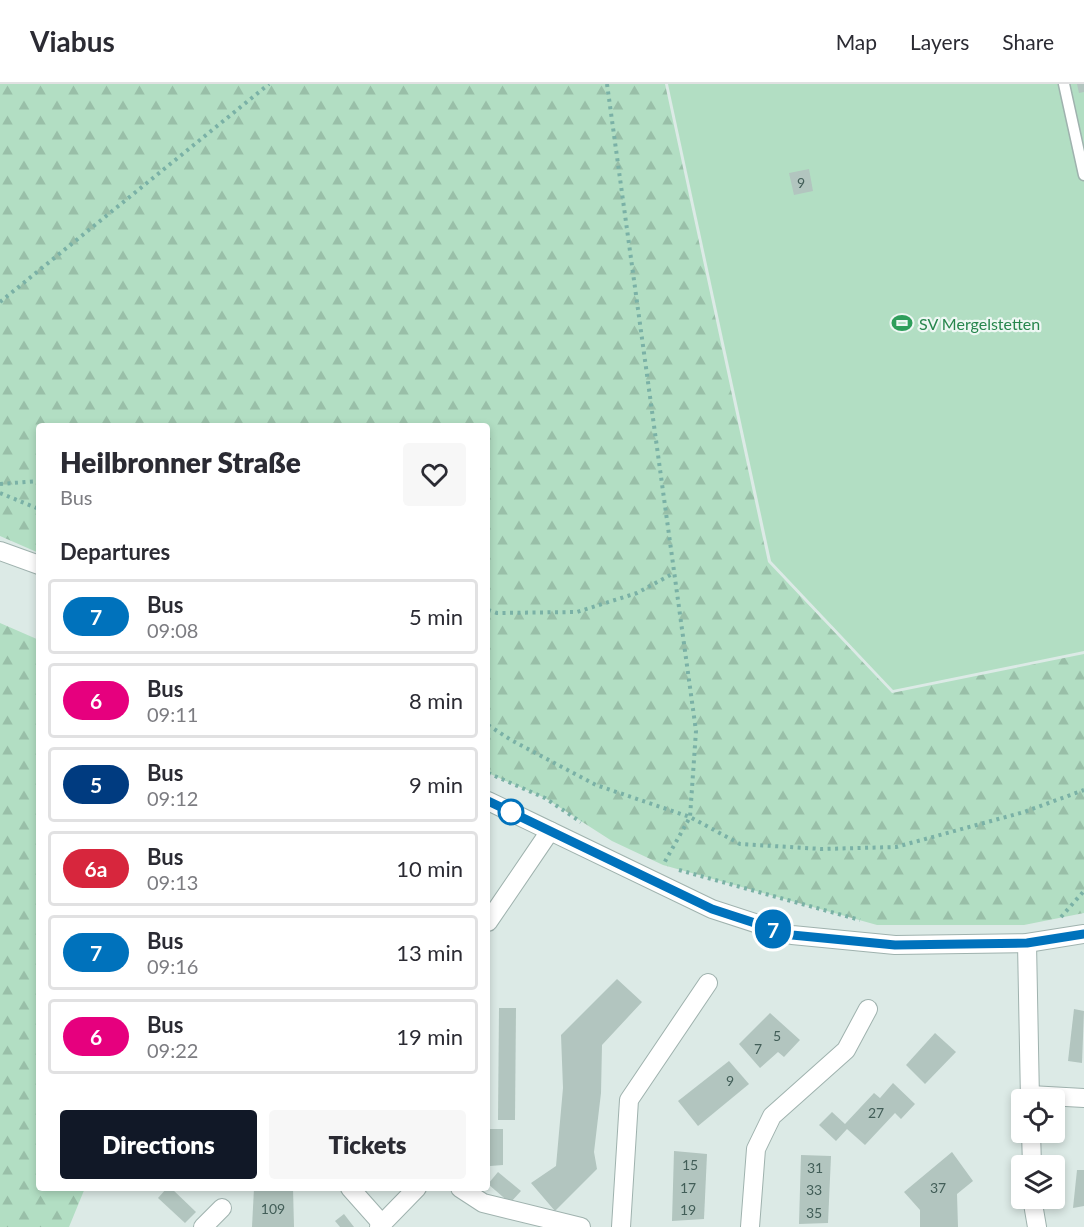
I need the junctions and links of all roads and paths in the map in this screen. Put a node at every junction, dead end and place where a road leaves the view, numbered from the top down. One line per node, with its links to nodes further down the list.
1 (269, 84): 5 (path)
2 (607, 84): 12 (path)
3 (1064, 84): 4 (lane)
4 (1084, 175)
5 (0, 302)
6 (36, 481): 7 (path)
7 (0, 484)
8 (0, 493): 9 (path)
9 (36, 507)
10 (0, 551): 11 (street)
11 (36, 564)
12 (674, 573): 13 (path); 18 (path)
13 (490, 611)
14 (490, 726): 18 (path)
15 (490, 773): 19 (path)
16 (1084, 790): 18 (path)
17 (490, 802): 20 (street)
18 (690, 817): 22 (path)
19 (583, 824)
20 (550, 831): 26 (street); 30 (street)
21 (653, 860): 22 (path)
22 (663, 865): 28 (path)
23 (1084, 891): 25 (path)
24 (1072, 915): 25 (path)
25 (1061, 917): 27 (path)
26 (490, 919)
27 (1052, 919)
28 (866, 922)
29 (1084, 934): 30 (street)
30 (1027, 943): 33 (street)
31 (708, 983): 44 (street)
32 (868, 1009): 45 (street)
33 (1030, 1089)
34 (1065, 1098): 35 (street)
35 (1084, 1098)
36 (352, 1191): 41 (street)
37 (414, 1191): 41 (street)
38 (465, 1191): 43 (street)
39 (222, 1208): 42 (street)
40 (1034, 1209): 46 (street)
41 (380, 1225)
42 (203, 1227)
43 (580, 1227)
44 (621, 1227)
45 (750, 1227)
46 (1037, 1227)

